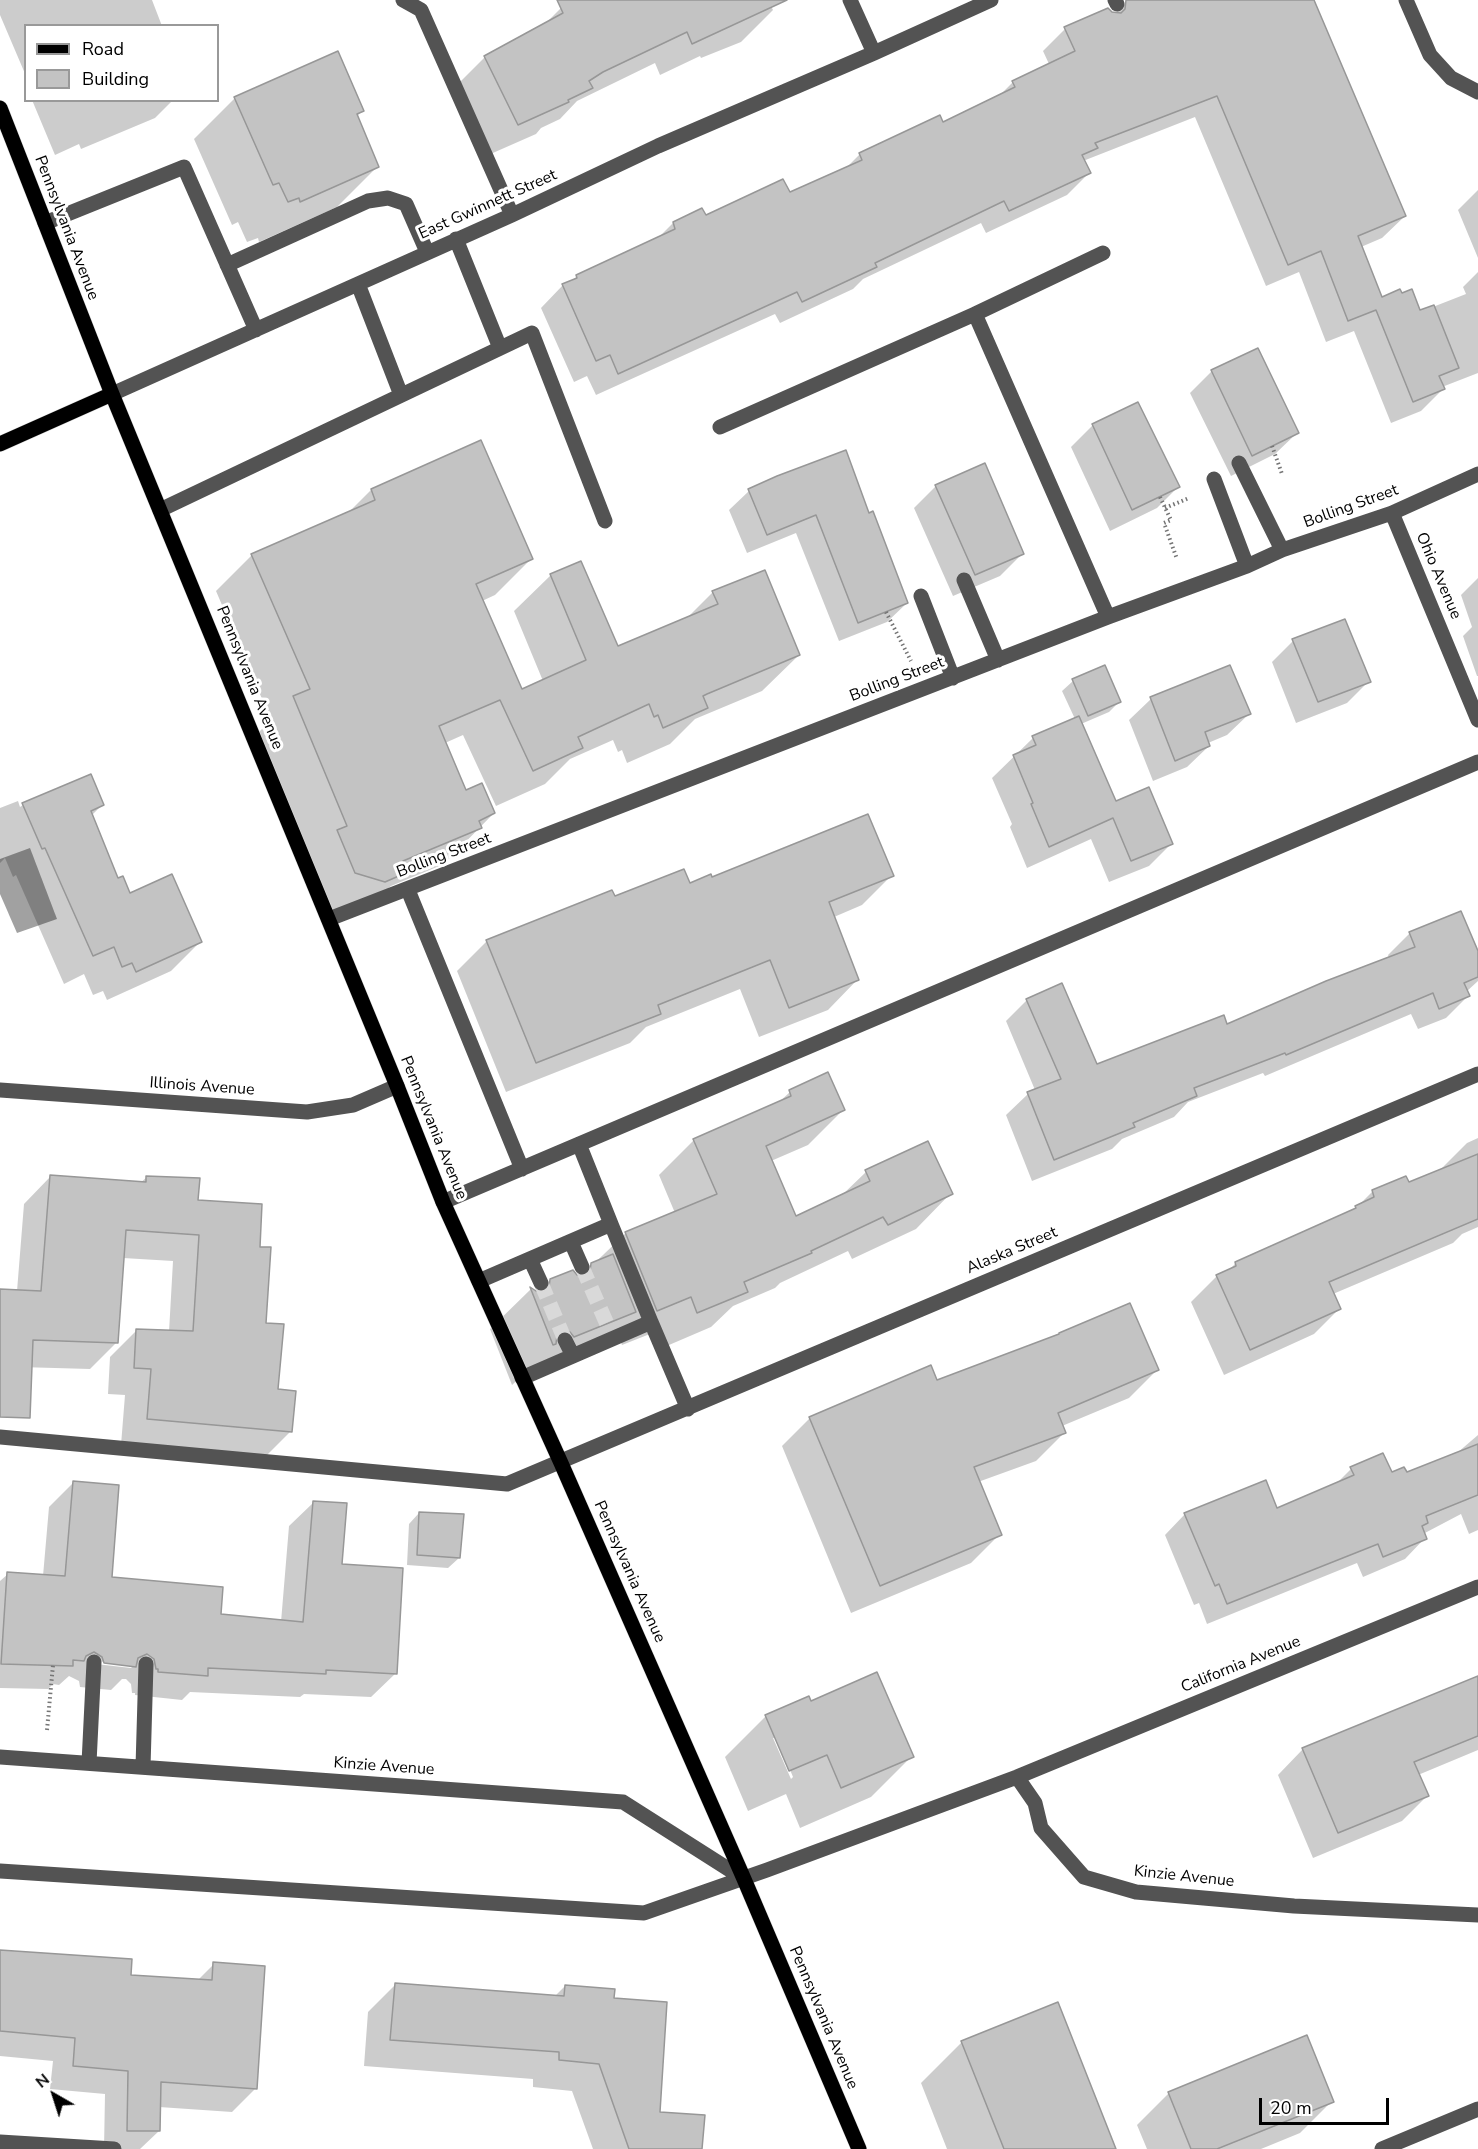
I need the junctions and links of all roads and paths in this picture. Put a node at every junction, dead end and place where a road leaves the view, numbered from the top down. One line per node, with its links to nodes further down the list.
1 (403, 0): 8 (street)
2 (850, 0): 5 (street)
3 (991, 0): 5 (street, East Gwinnett Street)
4 (1406, 0): 6 (street)
5 (874, 53): 8 (street, East Gwinnett Street)
6 (1478, 92)
7 (0, 108): 9 (main road, Pennsylvania Avenue)
8 (512, 215): 10 (street, East Gwinnett Street)
9 (45, 223): 13 (street); 18 (main road, Pennsylvania Avenue)
10 (456, 239): 11 (street, East Gwinnett Street); 17 (street)
11 (427, 252): 13 (street); 14 (street, East Gwinnett Street)
12 (1103, 253): 15 (street)
13 (227, 265): 16 (street)
14 (358, 284): 16 (street, East Gwinnett Street); 19 (street)
15 (975, 314): 20 (street); 35 (street)
16 (256, 330): 18 (street, East Gwinnett Street)
17 (500, 348): 19 (street); 28 (street)
18 (112, 394): 21 (main road, East Gwinnett Street); 26 (main road, Pennsylvania Avenue)
19 (400, 395): 26 (street)
20 (720, 427)
21 (0, 444)
22 (1239, 463): 29 (street)
23 (1478, 474): 27 (street, Bolling Street)
24 (1214, 479): 30 (street)
25 (1160, 497): 32 (path)
26 (160, 510): 42 (main road, Pennsylvania Avenue)
27 (1392, 513): 29 (street, Bolling Street); 39 (street, Ohio Avenue)
28 (605, 520)
29 (1282, 550): 30 (street, Bolling Street)
30 (1247, 566): 32 (street, Bolling Street)
31 (964, 580): 36 (street)
32 (1188, 588): 35 (street, Bolling Street)
33 (921, 596): 37 (street)
34 (886, 612): 38 (path)
35 (1108, 617): 36 (street, Bolling Street)
36 (998, 660): 37 (street, Bolling Street)
37 (953, 678): 38 (street, Bolling Street)
38 (924, 689): 41 (street, Bolling Street)
39 (1478, 720)
40 (1478, 762): 46 (street)
41 (408, 890): 42 (street, Bolling Street); 47 (street)
42 (329, 919): 44 (main road, Pennsylvania Avenue)
43 (1478, 1074): 61 (street, Alaska Street)
44 (397, 1086): 45 (street, Illinois Avenue); 48 (main road, Pennsylvania Avenue)
45 (0, 1090)
46 (579, 1144): 47 (street); 49 (street)
47 (522, 1169): 48 (street)
48 (443, 1202): 53 (main road, Pennsylvania Avenue)
49 (611, 1224): 50 (street); 55 (street)
50 (571, 1242): 51 (street); 52 (street)
51 (530, 1259): 53 (street); 54 (street)
52 (582, 1267)
53 (479, 1281): 60 (main road, Pennsylvania Avenue)
54 (541, 1283)
55 (651, 1322): 57 (street); 61 (street)
56 (607, 1324): 57 (street)
57 (613, 1339): 59 (street)
58 (566, 1340): 59 (street)
59 (573, 1356): 60 (street)
60 (522, 1378): 63 (main road, Pennsylvania Avenue)
61 (688, 1409): 63 (street, Alaska Street)
62 (0, 1437): 63 (street, Alaska Street)
63 (561, 1463): 74 (main road, Pennsylvania Avenue)
64 (1478, 1587): 72 (street, California Avenue)
65 (94, 1662): 70 (street)
66 (146, 1664): 71 (street)
67 (53, 1665): 69 (path)
68 (0, 1757): 69 (street, Kinzie Avenue)
69 (43, 1760): 70 (street, Kinzie Avenue)
70 (89, 1763): 71 (street, Kinzie Avenue)
71 (143, 1767): 74 (street, Kinzie Avenue)
72 (1017, 1777): 74 (street); 75 (street, Kinzie Avenue)
73 (0, 1872): 74 (street)
74 (744, 1879): 79 (main road, Pennsylvania Avenue)
75 (1478, 1915)
76 (1478, 2109): 80 (street)
77 (0, 2142): 78 (street)
78 (114, 2149)
79 (859, 2149)
80 (1382, 2149)

